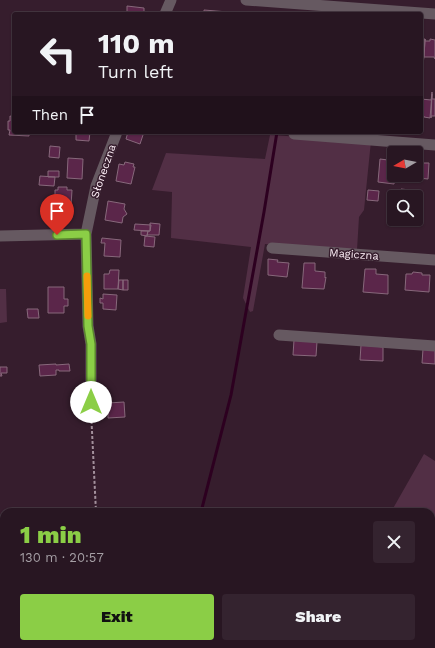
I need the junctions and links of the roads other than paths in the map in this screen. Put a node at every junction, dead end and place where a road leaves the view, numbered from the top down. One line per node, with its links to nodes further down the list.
1 (171, 0): 4 (street)
2 (246, 0): 3 (street)
3 (334, 3): 5 (street)
4 (167, 12)
5 (417, 12)
6 (423, 13): 7 (street)
7 (435, 14)
8 (116, 134): 11 (street, Słoneczna)
9 (294, 134): 10 (street)
10 (435, 145)
11 (86, 234): 12 (street); 17 (street, Słoneczna)
12 (0, 236)
13 (272, 248): 14 (street, Magiczna)
14 (435, 260)
15 (279, 335): 16 (street)
16 (435, 346)
17 (91, 402)

